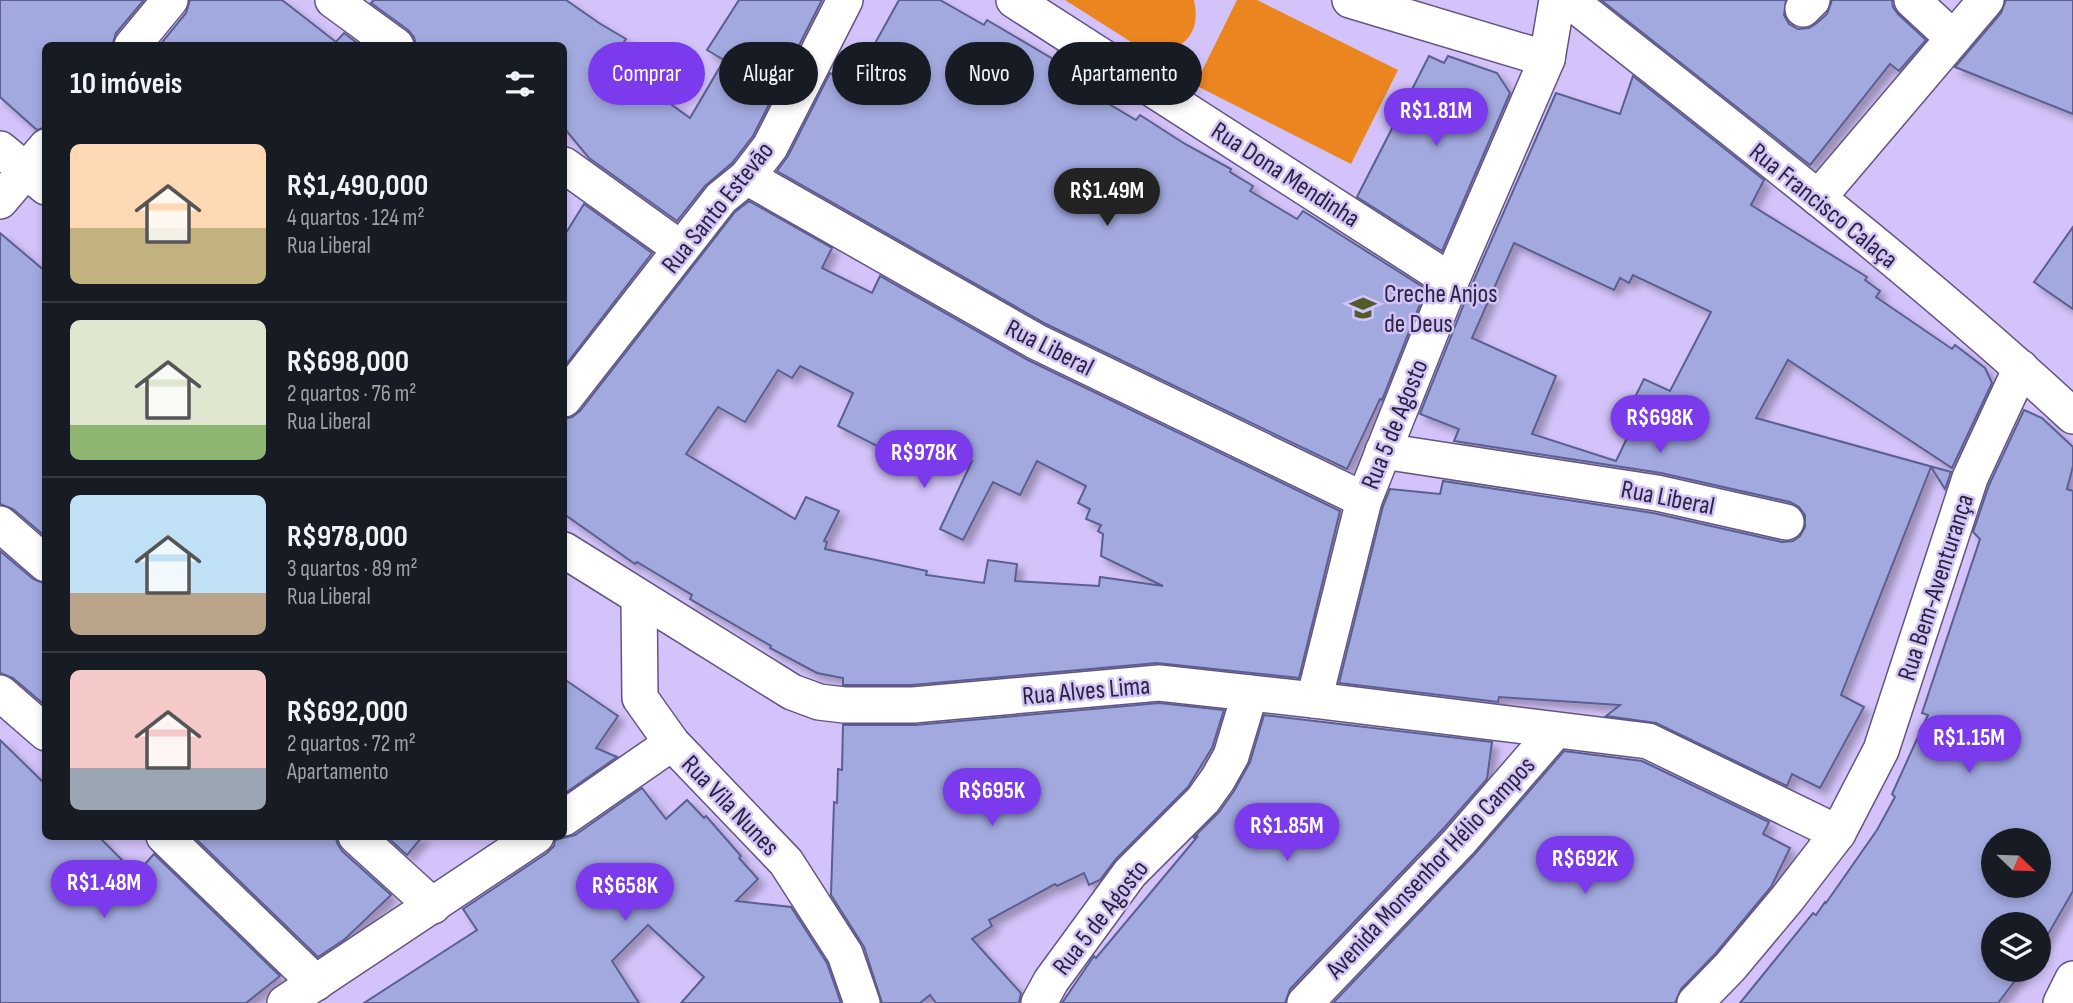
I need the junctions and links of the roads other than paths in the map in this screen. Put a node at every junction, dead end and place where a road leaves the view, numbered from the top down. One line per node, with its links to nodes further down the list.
1 (170, 0): 11 (street)
2 (333, 0): 12 (street)
3 (845, 0): 16 (street, Rua Santo Estevão)
4 (1014, 0): 20 (street, Rua Dona Mendinha)
5 (1350, 0): 13 (street)
6 (1557, 0): 13 (street, Rua 5 de Agosto)
7 (1569, 0): 17 (street, Rua Francisco Calaça)
8 (1912, 0): 10 (street)
9 (1986, 0): 10 (street)
10 (1953, 38): 17 (street)
11 (135, 42)
12 (391, 42)
13 (1547, 59): 20 (street, Rua 5 de Agosto)
14 (29, 164): 18 (street)
15 (567, 167): 19 (street)
16 (747, 177): 19 (street, Rua Santo Estevão); 25 (street, Rua Liberal)
17 (1818, 198): 21 (street, Rua Francisco Calaça)
18 (0, 201)
19 (681, 249): 22 (street, Rua Santo Estevão)
20 (1451, 281): 24 (street, Rua 5 de Agosto)
21 (2021, 368): 23 (street, Rua Francisco Calaça); 38 (street, Rua Bem-Aventurança)
22 (567, 395)
23 (2073, 416)
24 (1383, 451): 25 (street, Rua 5 de Agosto); 26 (street, Rua Liberal)
25 (1364, 500): 33 (street, Rua 5 de Agosto)
26 (1786, 522)
27 (0, 524): 29 (street)
28 (567, 552): 30 (street, Rua Alves Lima)
29 (42, 561)
30 (639, 599): 32 (street, Rua Alves Lima); 36 (street, Rua Vila Nunes)
31 (0, 693): 34 (street)
32 (1250, 693): 33 (street, Rua Alves Lima); 48 (street, Rua 5 de Agosto)
33 (1314, 699): 35 (street, Rua Alves Lima)
34 (42, 730)
35 (1555, 731): 38 (street, Rua Alves Lima); 49 (street, Avenida Monsenhor Hélio Campos)
36 (672, 743): 37 (street); 47 (street, Rua Vila Nunes)
37 (567, 816)
38 (1838, 833): 50 (street, Rua Bem-Aventurança)
39 (176, 840): 42 (street)
40 (360, 840): 43 (street)
41 (530, 840): 43 (street)
42 (200, 848): 45 (street)
43 (433, 906): 45 (street)
44 (2073, 979): 51 (street)
45 (316, 983): 46 (street)
46 (285, 1003)
47 (862, 1003)
48 (1039, 1003)
49 (1305, 1003)
50 (1695, 1003)
51 (2061, 1003)

